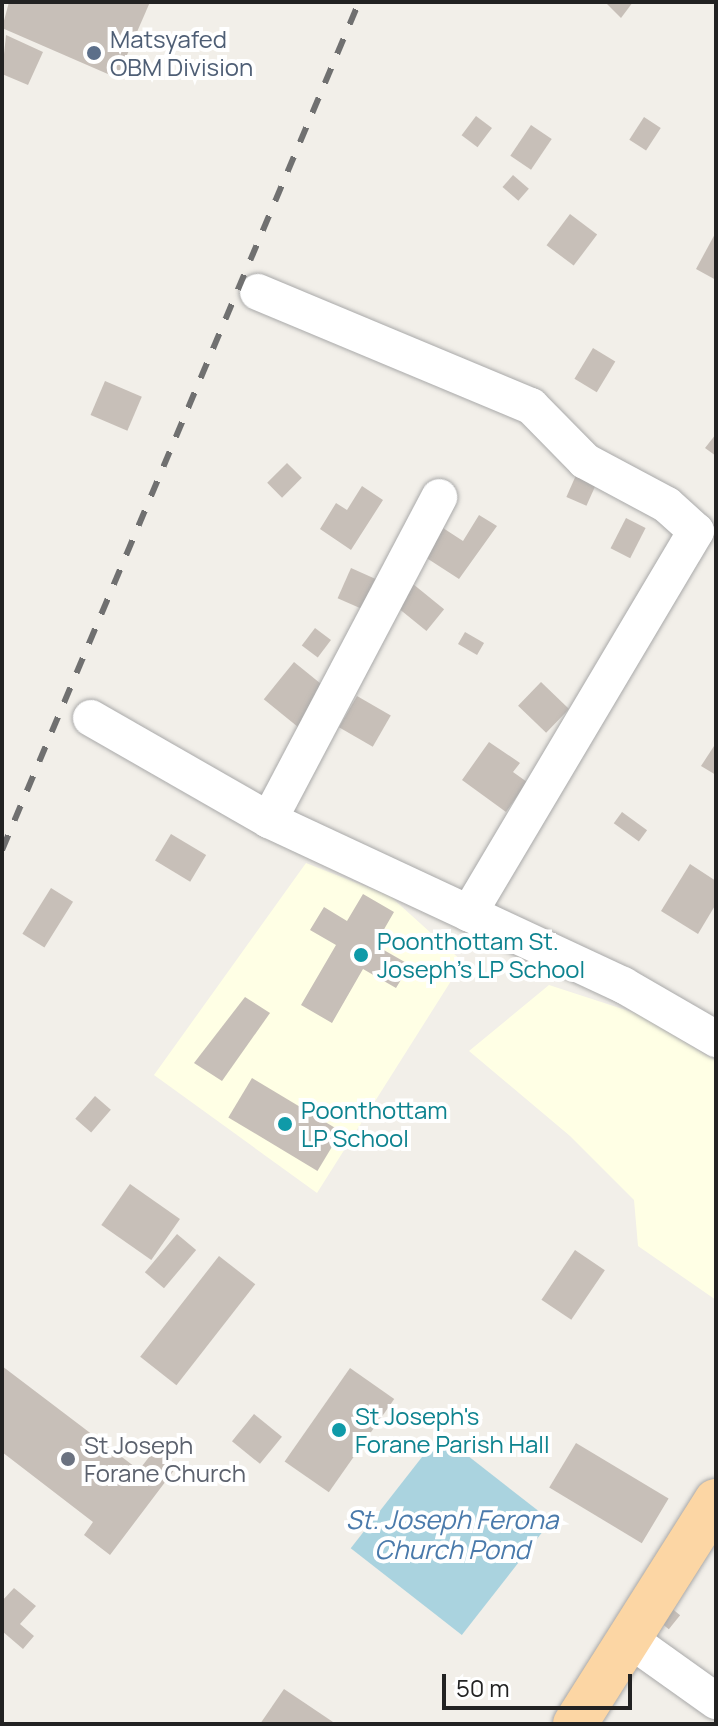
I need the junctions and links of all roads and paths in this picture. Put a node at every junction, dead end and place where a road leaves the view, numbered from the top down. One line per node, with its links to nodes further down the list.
1 (258, 292): 3 (street)
2 (439, 497): 5 (street)
3 (706, 526): 6 (street)
4 (91, 718): 5 (street)
5 (269, 820): 6 (street)
6 (469, 914): 7 (street)
7 (716, 1039)
8 (715, 1504): 9 (main road)
9 (629, 1639): 10 (street); 11 (main road)
10 (716, 1701)
11 (575, 1724)

